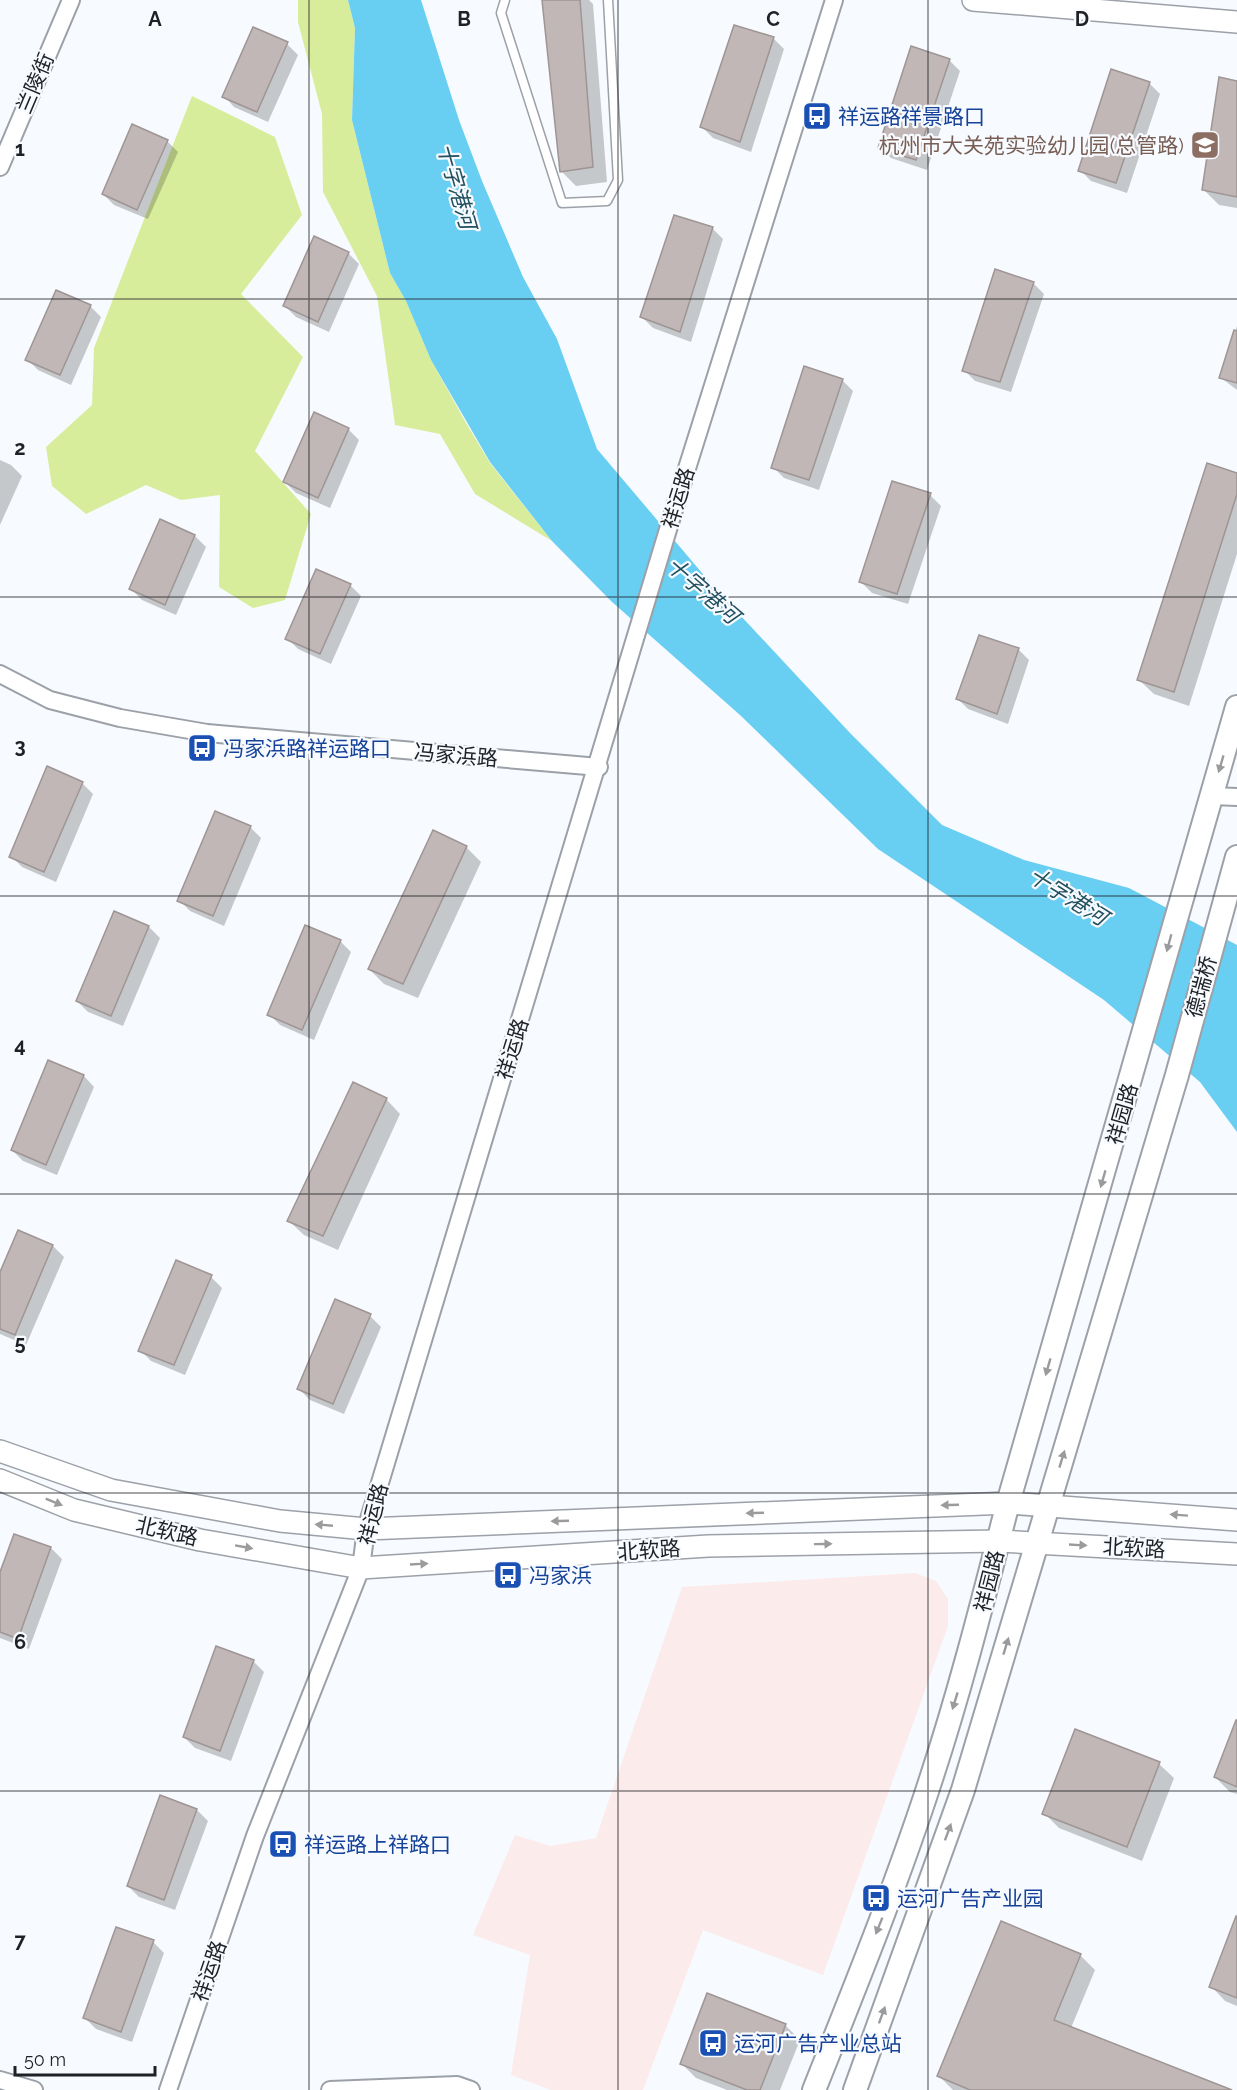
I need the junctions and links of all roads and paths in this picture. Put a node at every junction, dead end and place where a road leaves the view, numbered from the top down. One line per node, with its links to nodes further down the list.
1 (71, 0): 7 (street, 兰陵街)
2 (505, 0): 3 (lane)
3 (608, 0)
4 (834, 0): 10 (street, 祥运路)
5 (973, 0): 6 (street)
6 (1237, 22)
7 (0, 167)
8 (0, 674): 10 (street, 冯家浜路)
9 (1237, 707): 11 (main road, one-way to 11)
10 (598, 767): 21 (street, 祥运路)
11 (1212, 796): 12 (street); 14 (main road, 德瑞桥, one-way to 14)
12 (1237, 797)
13 (1237, 857): 15 (main road, 德瑞桥)
14 (1137, 1063): 18 (main road, 祥园路, one-way to 18)
15 (1177, 1075): 19 (main road, 祥园路, one-way to 15)
16 (0, 1451): 21 (street, 北软路, one-way to 16)
17 (0, 1480): 25 (street, 北软路, one-way to 25)
18 (1008, 1503): 19 (street, 北软路); 21 (street, 北软路, one-way to 21); 22 (main road, 祥园路)
19 (1048, 1506): 20 (street, 北软路, one-way to 19); 23 (main road, 祥园路)
20 (1237, 1520)
21 (366, 1529): 25 (street, 祥运路)
22 (999, 1540): 23 (street, 北软路); 25 (street, 北软路, one-way to 22); 31 (main road, 祥园路, one-way to 31)
23 (1037, 1543): 24 (street, 北软路, one-way to 24); 32 (main road, 祥园路, one-way to 23)
24 (1237, 1554)
25 (360, 1568): 28 (street, 祥运路)
26 (0, 2080): 27 (street)
27 (34, 2090)
28 (168, 2090)
29 (330, 2090): 30 (street)
30 (471, 2090)
31 (814, 2090)
32 (855, 2090)

